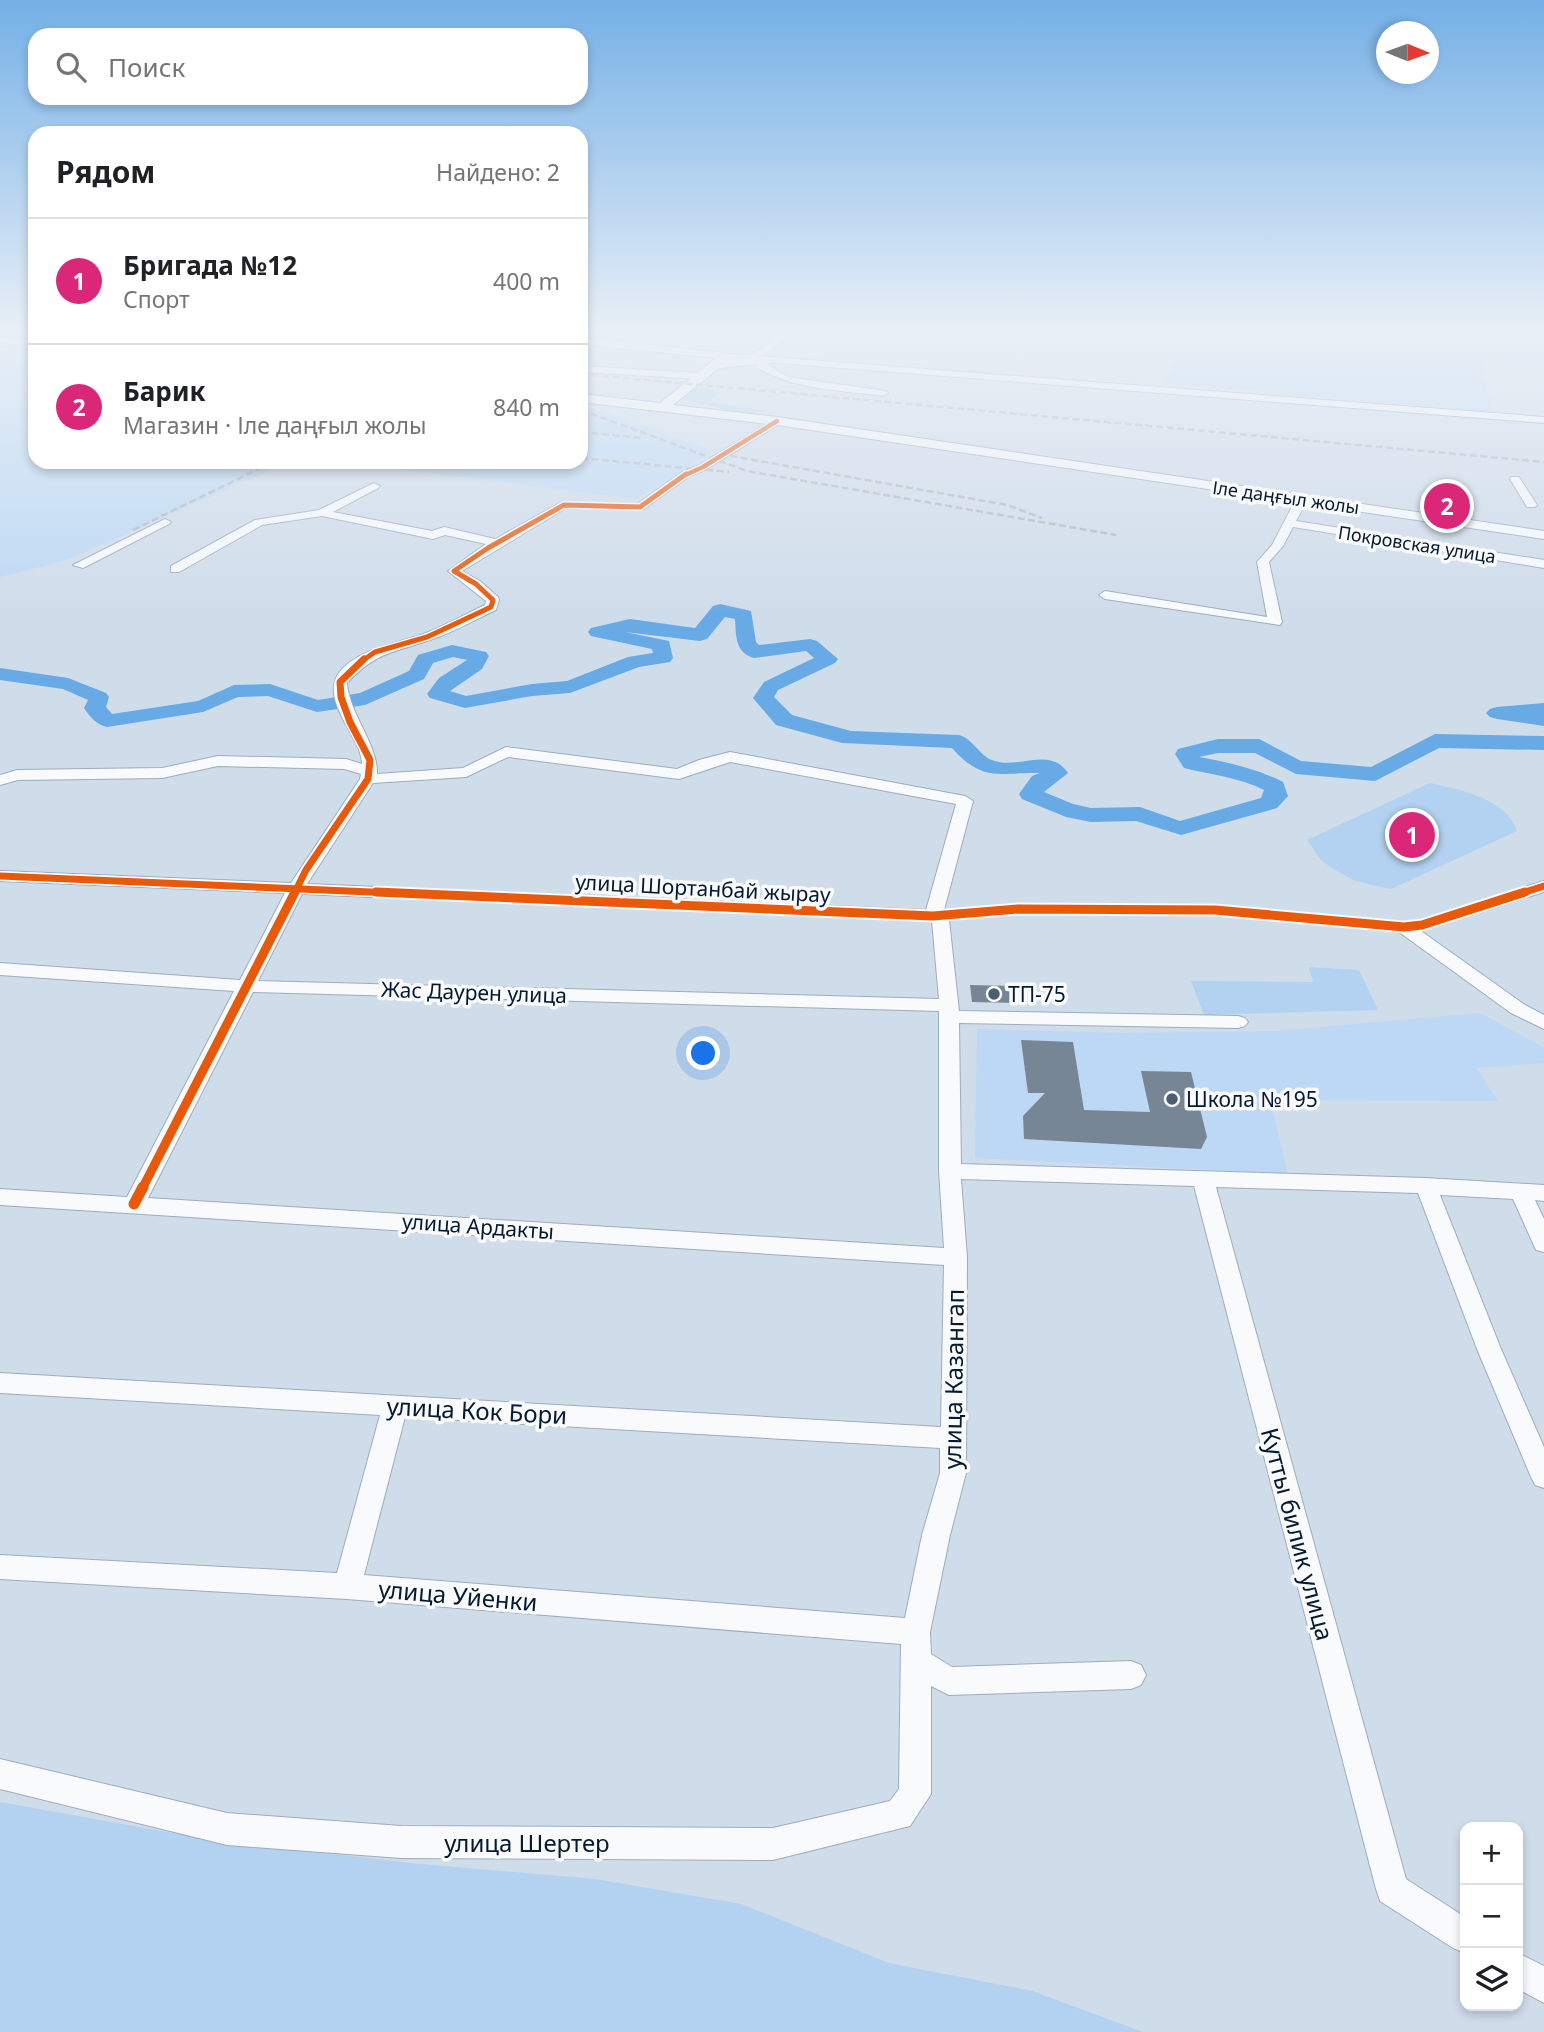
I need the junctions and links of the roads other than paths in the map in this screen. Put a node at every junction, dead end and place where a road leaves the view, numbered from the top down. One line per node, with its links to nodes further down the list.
1 (773, 424): 11 (street)
2 (797, 424): 5 (main road, Іле даңғыл жолы)
3 (1516, 479): 6 (street)
4 (374, 485): 7 (street)
5 (1303, 499): 9 (street); 10 (main road, Іле даңғыл жолы)
6 (1531, 505)
7 (322, 513): 11 (street); 14 (street)
8 (165, 522): 13 (street)
9 (1289, 523): 12 (street, Покровская улица); 15 (street)
10 (1544, 536)
11 (497, 542): 16 (street)
12 (1544, 564)
13 (79, 565)
14 (175, 569)
15 (1105, 595)
16 (369, 775): 17 (street); 20 (street); 21 (street)
17 (0, 780)
18 (0, 876): 20 (street, улица Шортанбай жырау)
19 (1544, 886): 22 (street)
20 (298, 888): 21 (street, улица Шортанбай жырау); 24 (street)
21 (936, 916): 22 (street, улица Шортанбай жырау); 25 (street, улица Казангап)
22 (1404, 927): 27 (street)
23 (0, 969): 24 (street, Жас Даурен улица)
24 (248, 986): 25 (street, Жас Даурен улица); 34 (street)
25 (949, 1011): 26 (street, Жас Даурен улица); 28 (street, улица Казангап)
26 (1238, 1022)
27 (1544, 1023)
28 (950, 1171): 29 (street); 36 (street, улица Казангап)
29 (1203, 1180): 30 (street); 46 (street, Кутты билик улица)
30 (1426, 1186): 31 (street); 40 (street)
31 (1520, 1191): 32 (street); 35 (street)
32 (1544, 1192)
33 (0, 1197): 34 (street, улица Ардакты)
34 (134, 1204): 36 (street, улица Ардакты)
35 (1544, 1244)
36 (956, 1257): 39 (street, улица Казангап)
37 (0, 1382): 38 (street, улица Кок Бори)
38 (395, 1405): 39 (street, улица Кок Бори); 42 (street)
39 (953, 1438): 43 (street, улица Казангап)
40 (1544, 1476)
41 (0, 1567): 42 (street, улица Уйенки)
42 (347, 1586): 43 (street, улица Уйенки)
43 (916, 1647): 44 (street); 45 (street, улица Шертер)
44 (1131, 1675)
45 (0, 1774)
46 (1460, 1933)
47 (1523, 1972): 48 (street)
48 (1544, 1986)

